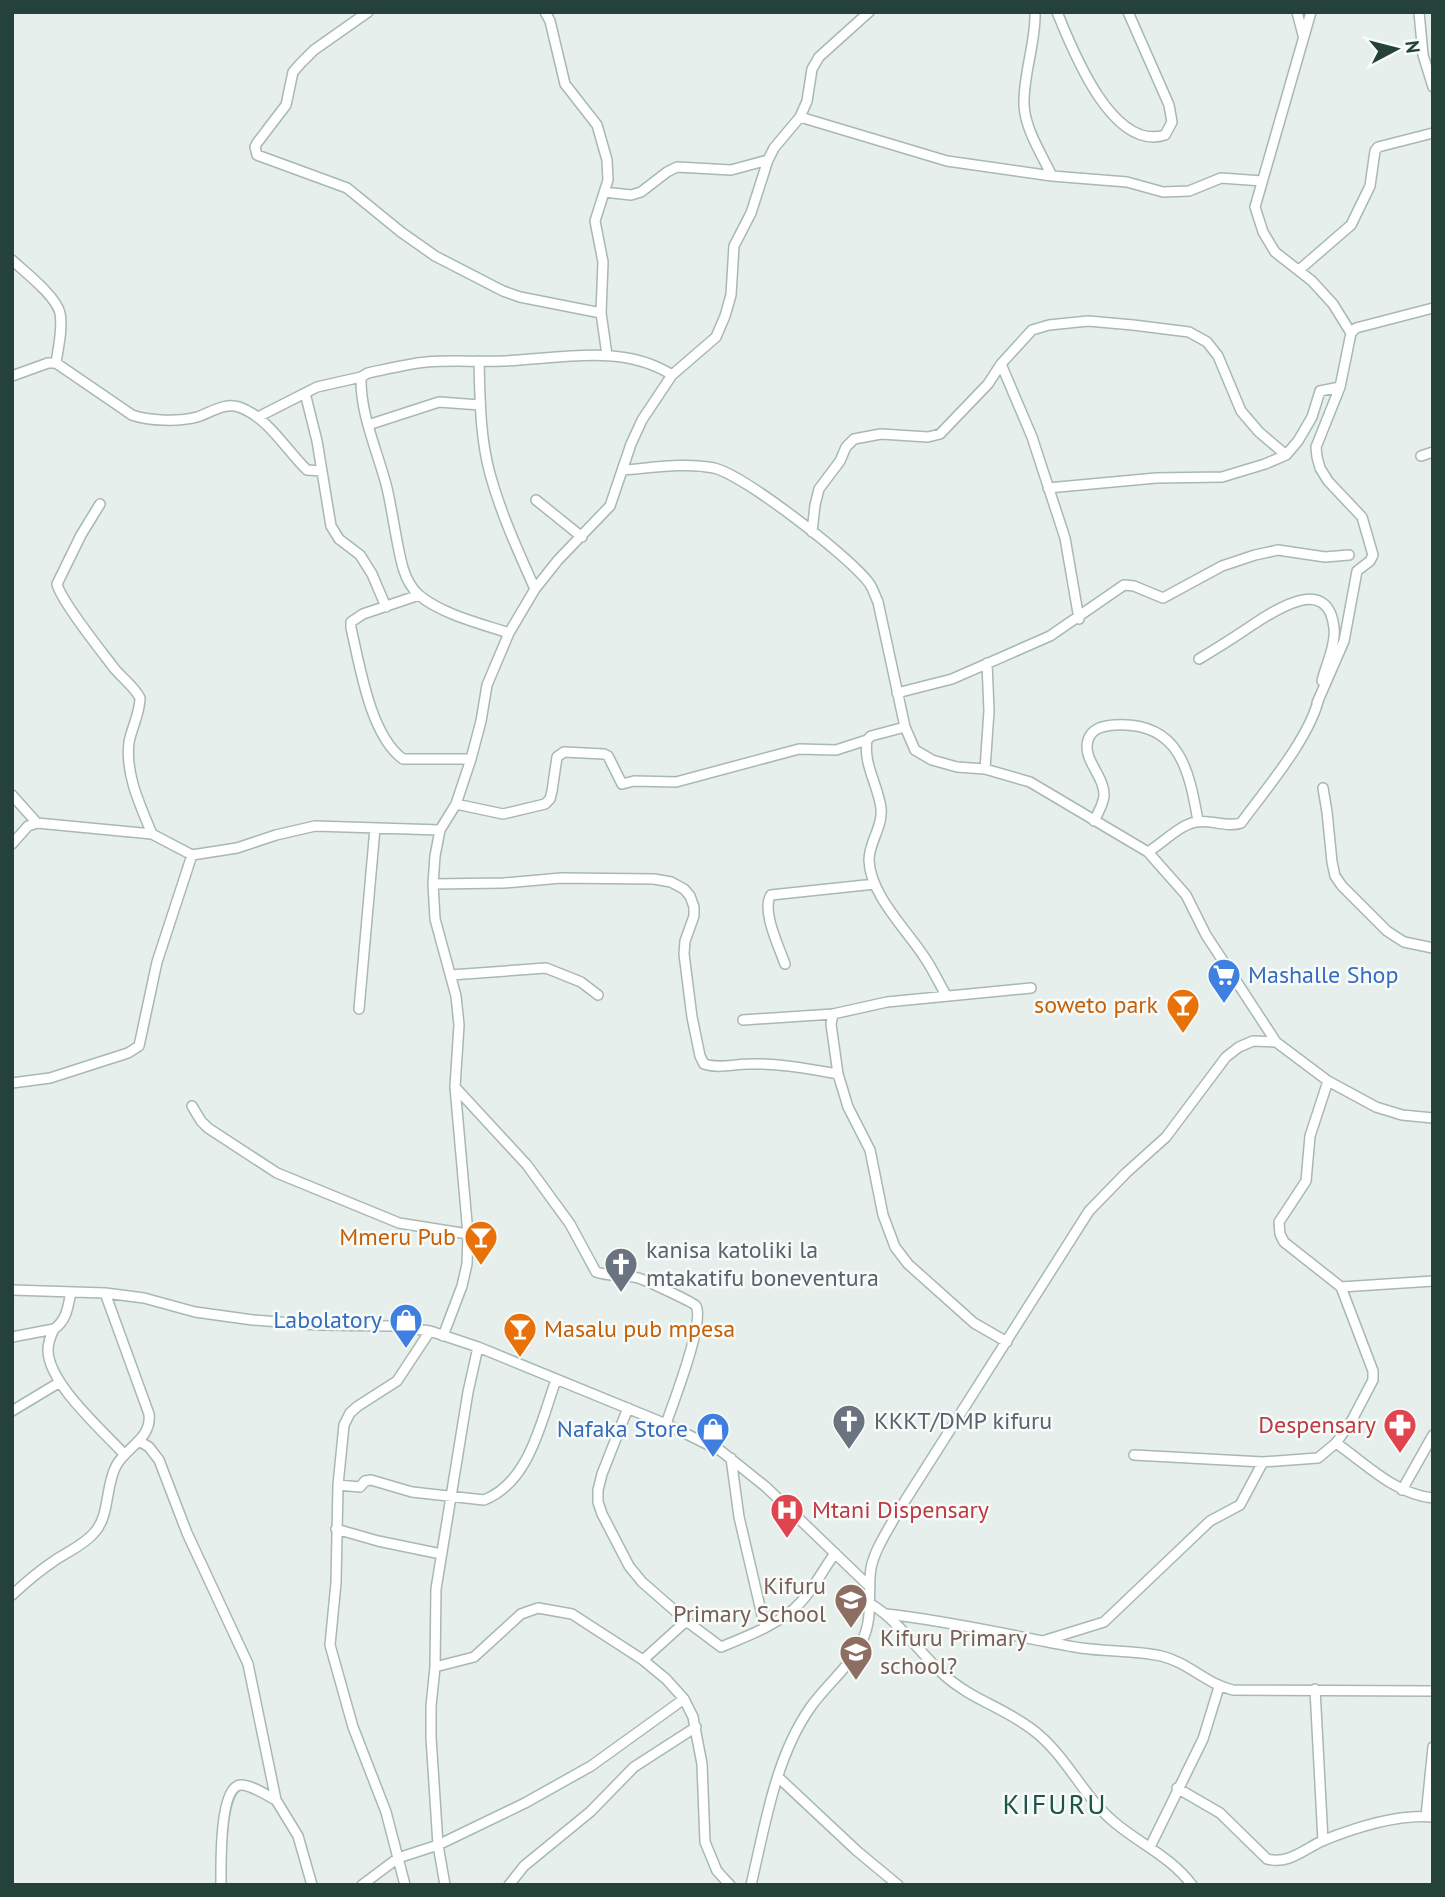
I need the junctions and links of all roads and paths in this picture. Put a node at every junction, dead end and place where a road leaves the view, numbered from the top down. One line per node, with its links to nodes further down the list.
1 (368, 12): 21 (street)
2 (545, 12): 17 (street)
3 (869, 12): 12 (street)
4 (1035, 12): 15 (street)
5 (1057, 12): 6 (street)
6 (1128, 12)
7 (1297, 12): 10 (street)
8 (1311, 12): 10 (street)
9 (1419, 12): 11 (street)
10 (1303, 37): 16 (street)
11 (1433, 87)
12 (800, 117): 14 (street); 15 (street)
13 (1433, 132): 19 (street)
14 (768, 160): 17 (street); 27 (street)
15 (1052, 176): 16 (street)
16 (1262, 181): 19 (street)
17 (604, 192): 21 (street)
18 (12, 260): 25 (street)
19 (1298, 270): 22 (street)
20 (1433, 308): 22 (street)
21 (601, 313): 23 (street)
22 (1351, 332): 30 (street)
23 (607, 355): 24 (street); 27 (street)
24 (479, 361): 29 (street); 32 (street)
25 (56, 363): 28 (street); 33 (street)
26 (1001, 364): 36 (street); 40 (street); 43 (street)
27 (672, 375): 38 (street)
28 (12, 376)
29 (361, 377): 31 (street); 34 (street)
30 (1340, 387): 36 (street); 54 (street)
31 (305, 393): 33 (street); 39 (street)
32 (480, 405): 34 (street); 46 (street)
33 (258, 417): 39 (street)
34 (368, 425): 47 (street)
35 (1433, 452): 37 (street)
36 (1286, 455): 40 (street)
37 (1421, 456)
38 (623, 470): 43 (street); 44 (street)
39 (322, 471): 48 (street)
40 (1048, 488): 49 (street)
41 (536, 500): 44 (street)
42 (100, 504): 67 (street)
43 (812, 532): 53 (street)
44 (582, 537): 46 (street)
45 (1349, 555): 49 (street)
46 (535, 589): 50 (street)
47 (419, 595): 48 (street); 50 (street)
48 (386, 607): 57 (street)
49 (1079, 618): 52 (street)
50 (509, 633): 57 (street)
51 (1199, 659): 54 (street)
52 (987, 663): 53 (street); 58 (street)
53 (897, 693): 55 (street)
54 (1317, 703): 63 (street)
55 (905, 727): 56 (street); 58 (street)
56 (867, 740): 61 (street); 72 (street)
57 (471, 759): 61 (street)
58 (985, 769): 62 (street)
59 (1323, 788): 73 (street)
60 (12, 795): 64 (street)
61 (456, 804): 66 (street)
62 (1094, 821): 63 (street); 69 (street)
63 (1198, 821): 69 (street)
64 (37, 823): 67 (street); 68 (street)
65 (374, 828): 66 (street); 70 (street); 79 (street)
66 (440, 830): 71 (street)
67 (152, 834): 70 (street)
68 (12, 844)
69 (1148, 852): 82 (street)
70 (192, 855): 85 (street)
71 (433, 884): 75 (street); 83 (street)
72 (875, 884): 74 (street); 78 (street)
73 (1433, 947)
74 (785, 964)
75 (451, 975): 77 (street); 86 (street)
76 (1031, 988): 78 (street)
77 (598, 995)
78 (946, 995): 80 (street)
79 (359, 1009)
80 (833, 1014): 81 (street); 83 (street)
81 (743, 1020)
82 (1276, 1042): 84 (street); 99 (street)
83 (838, 1074): 99 (street)
84 (1328, 1081): 88 (street); 91 (street)
85 (12, 1083)
86 (455, 1087): 89 (street); 105 (street)
87 (192, 1106): 89 (street)
88 (1433, 1118)
89 (468, 1234): 97 (street)
90 (1433, 1281): 91 (street)
91 (1341, 1287): 108 (street)
92 (12, 1290): 93 (street)
93 (71, 1292): 94 (street); 95 (street)
94 (105, 1293): 96 (street); 107 (street)
95 (54, 1329): 98 (street); 102 (street)
96 (430, 1331): 97 (street); 113 (street)
97 (443, 1336): 100 (street)
98 (12, 1337)
99 (1007, 1342): 120 (street)
100 (478, 1347): 101 (street); 115 (street)
101 (556, 1380): 103 (street); 115 (street)
102 (60, 1381): 104 (street); 109 (street)
103 (628, 1408): 105 (street); 124 (street)
104 (12, 1411)
105 (666, 1424): 111 (street)
106 (1433, 1435): 114 (street)
107 (139, 1441): 109 (street); 137 (street)
108 (1336, 1443): 112 (street); 114 (street)
109 (124, 1454): 121 (street)
110 (1134, 1455): 112 (street)
111 (731, 1458): 118 (street); 125 (street)
112 (1263, 1462): 126 (street)
113 (338, 1485): 115 (street); 117 (street)
114 (1402, 1490): 116 (street)
115 (451, 1496): 119 (street)
116 (1433, 1499)
117 (336, 1529): 119 (street); 142 (street)
118 (835, 1553): 120 (street); 125 (street)
119 (441, 1554): 128 (street)
120 (870, 1587): 122 (street)
121 (12, 1595)
122 (871, 1604): 123 (street); 135 (street)
123 (886, 1614): 126 (street); 141 (street)
124 (690, 1623): 125 (street); 127 (street)
125 (765, 1628)
126 (1044, 1641): 129 (street)
127 (643, 1660): 128 (street); 132 (street)
128 (435, 1667): 140 (street)
129 (1219, 1687): 130 (street); 136 (street)
130 (1315, 1689): 131 (street); 139 (street)
131 (1433, 1691)
132 (684, 1699): 133 (street); 140 (street)
133 (696, 1727): 148 (street); 149 (street)
134 (1433, 1747): 138 (street)
135 (778, 1777): 150 (street); 151 (street)
136 (1177, 1788): 139 (street); 141 (street)
137 (276, 1800): 143 (street); 144 (street)
138 (1430, 1817): 139 (street)
139 (1323, 1841)
140 (439, 1845): 142 (street); 147 (street)
141 (1150, 1847): 152 (street)
142 (398, 1858): 145 (street); 146 (street)
143 (221, 1885)
144 (312, 1885)
145 (362, 1885)
146 (405, 1885)
147 (445, 1885)
148 (509, 1885)
149 (730, 1885)
150 (751, 1885)
151 (898, 1885)
152 (1192, 1885)

